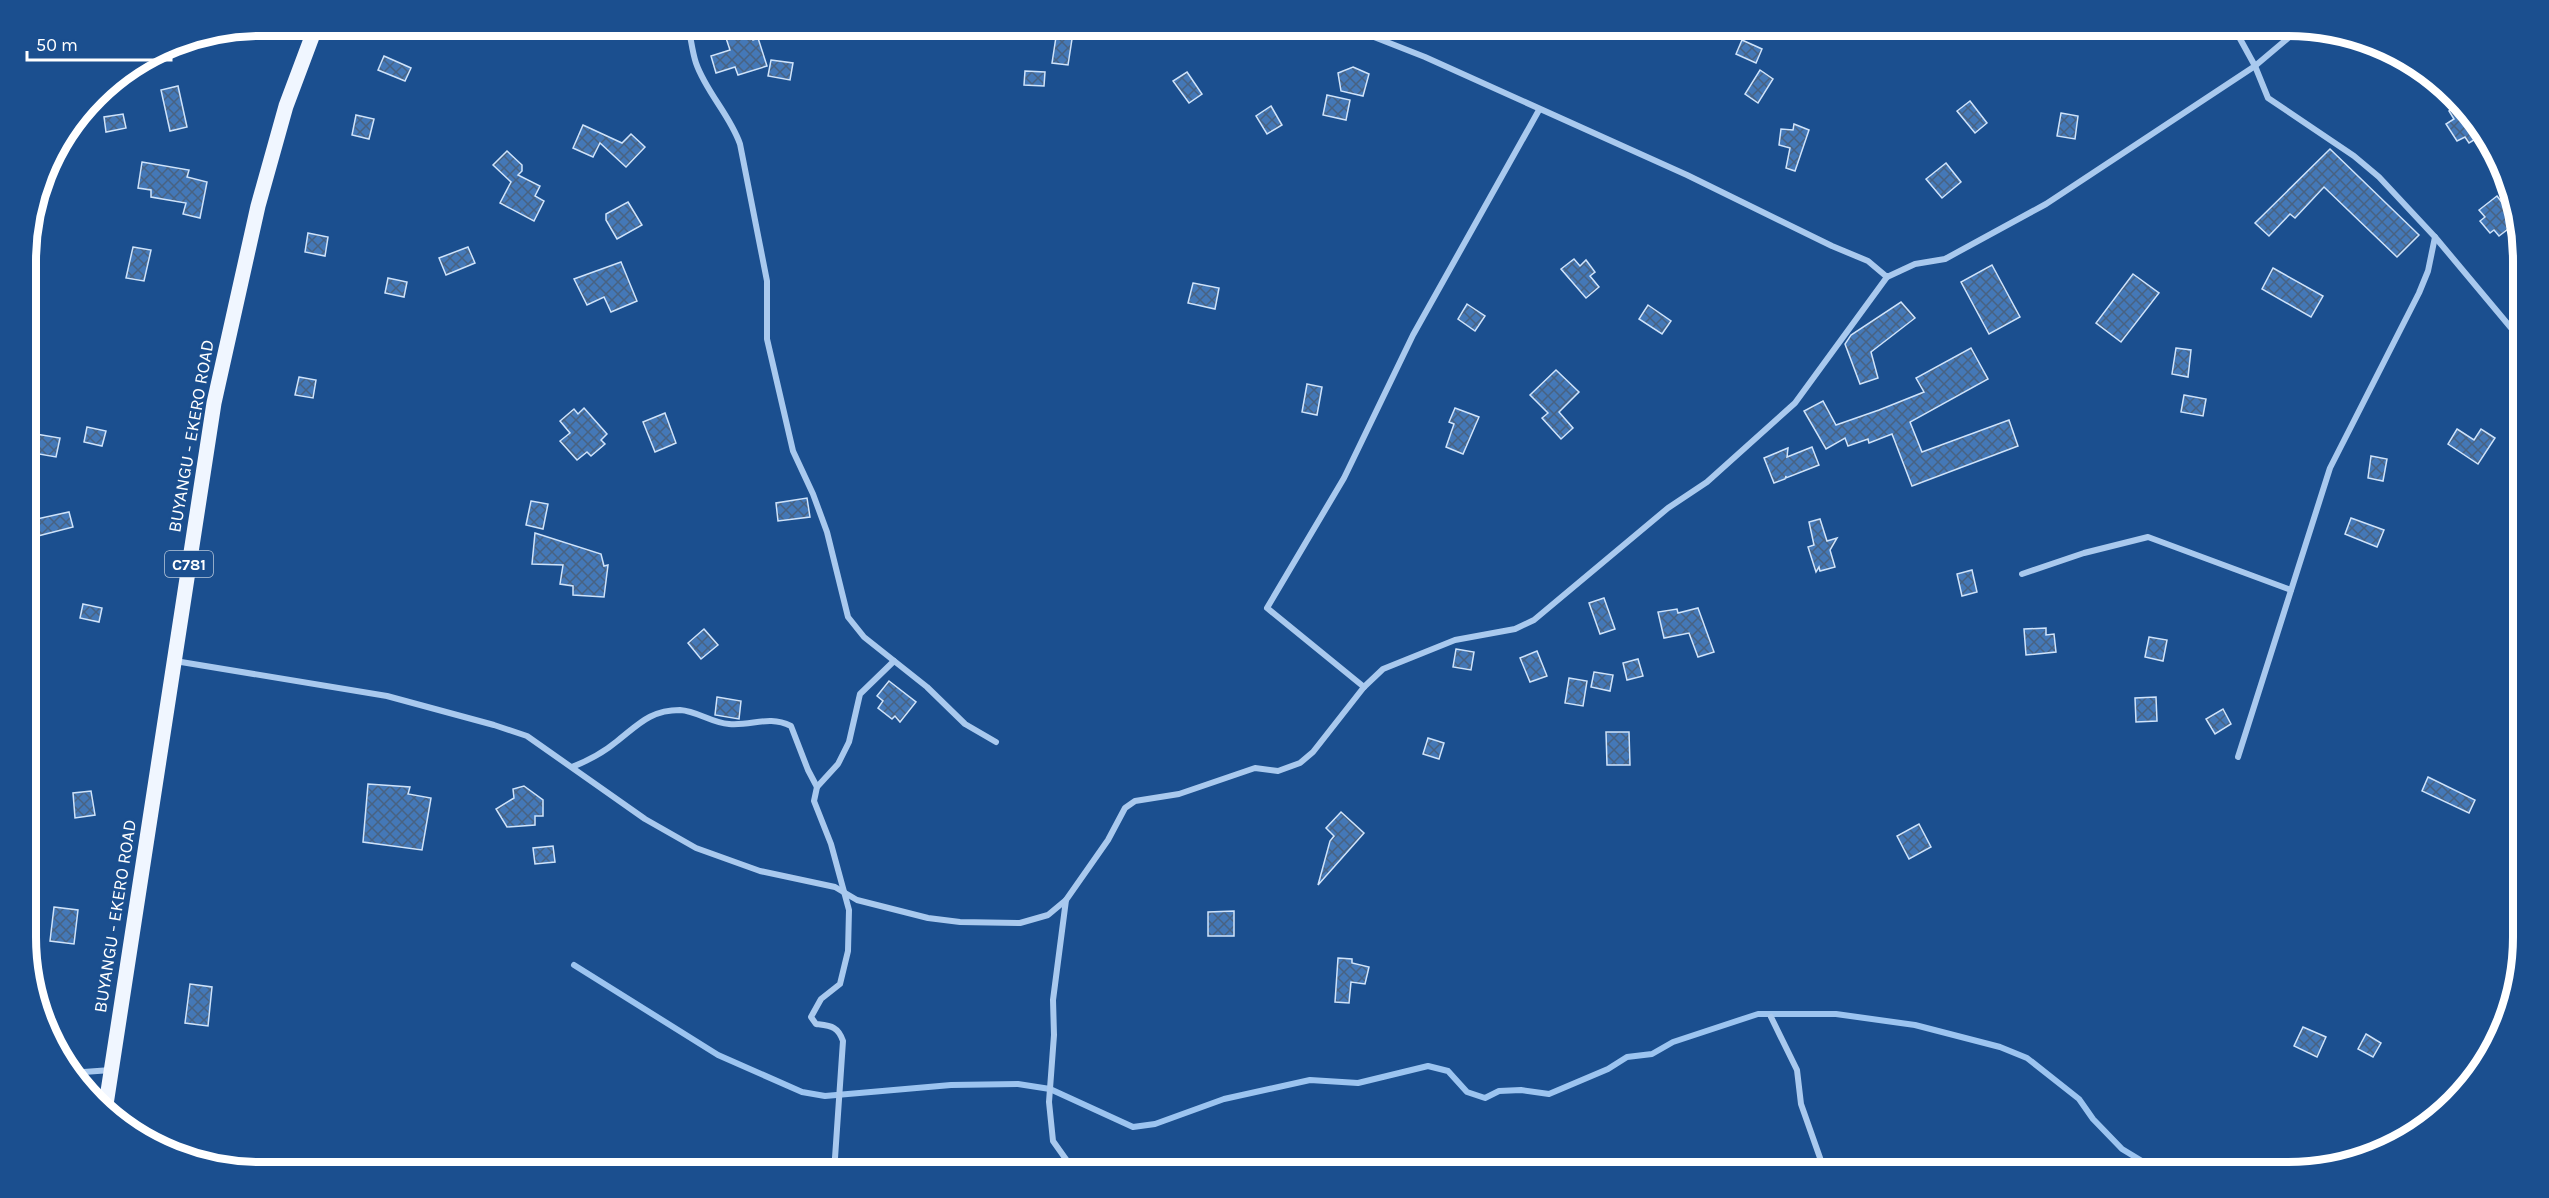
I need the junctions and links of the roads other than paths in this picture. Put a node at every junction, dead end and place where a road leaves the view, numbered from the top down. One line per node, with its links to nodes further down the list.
1 (312, 36): 13 (main road, BUYANGU - EKERO ROAD / C781)
2 (690, 36): 14 (street)
3 (1371, 36): 7 (street)
4 (2238, 36): 6 (street)
5 (2291, 36): 6 (street)
6 (2255, 66): 8 (street); 9 (street)
7 (1539, 110): 9 (street); 15 (street)
8 (2435, 237): 10 (street); 12 (street)
9 (1887, 277): 15 (street)
10 (2513, 330)
11 (2022, 574): 12 (street)
12 (2291, 590): 17 (street)
13 (174, 660): 18 (street); 23 (main road, BUYANGU - EKERO ROAD / C781)
14 (894, 661): 16 (street); 19 (street)
15 (1364, 687): 21 (street)
16 (996, 742)
17 (2238, 758)
18 (572, 767): 19 (street); 20 (street)
19 (817, 787): 20 (street)
20 (846, 893): 21 (street); 26 (street)
21 (1066, 900): 27 (street)
22 (1771, 1017): 28 (street)
23 (111, 1070): 24 (street); 25 (main road, BUYANGU - EKERO ROAD / C781)
24 (82, 1072)
25 (107, 1100)
26 (834, 1162)
27 (1068, 1162)
28 (1822, 1162)

